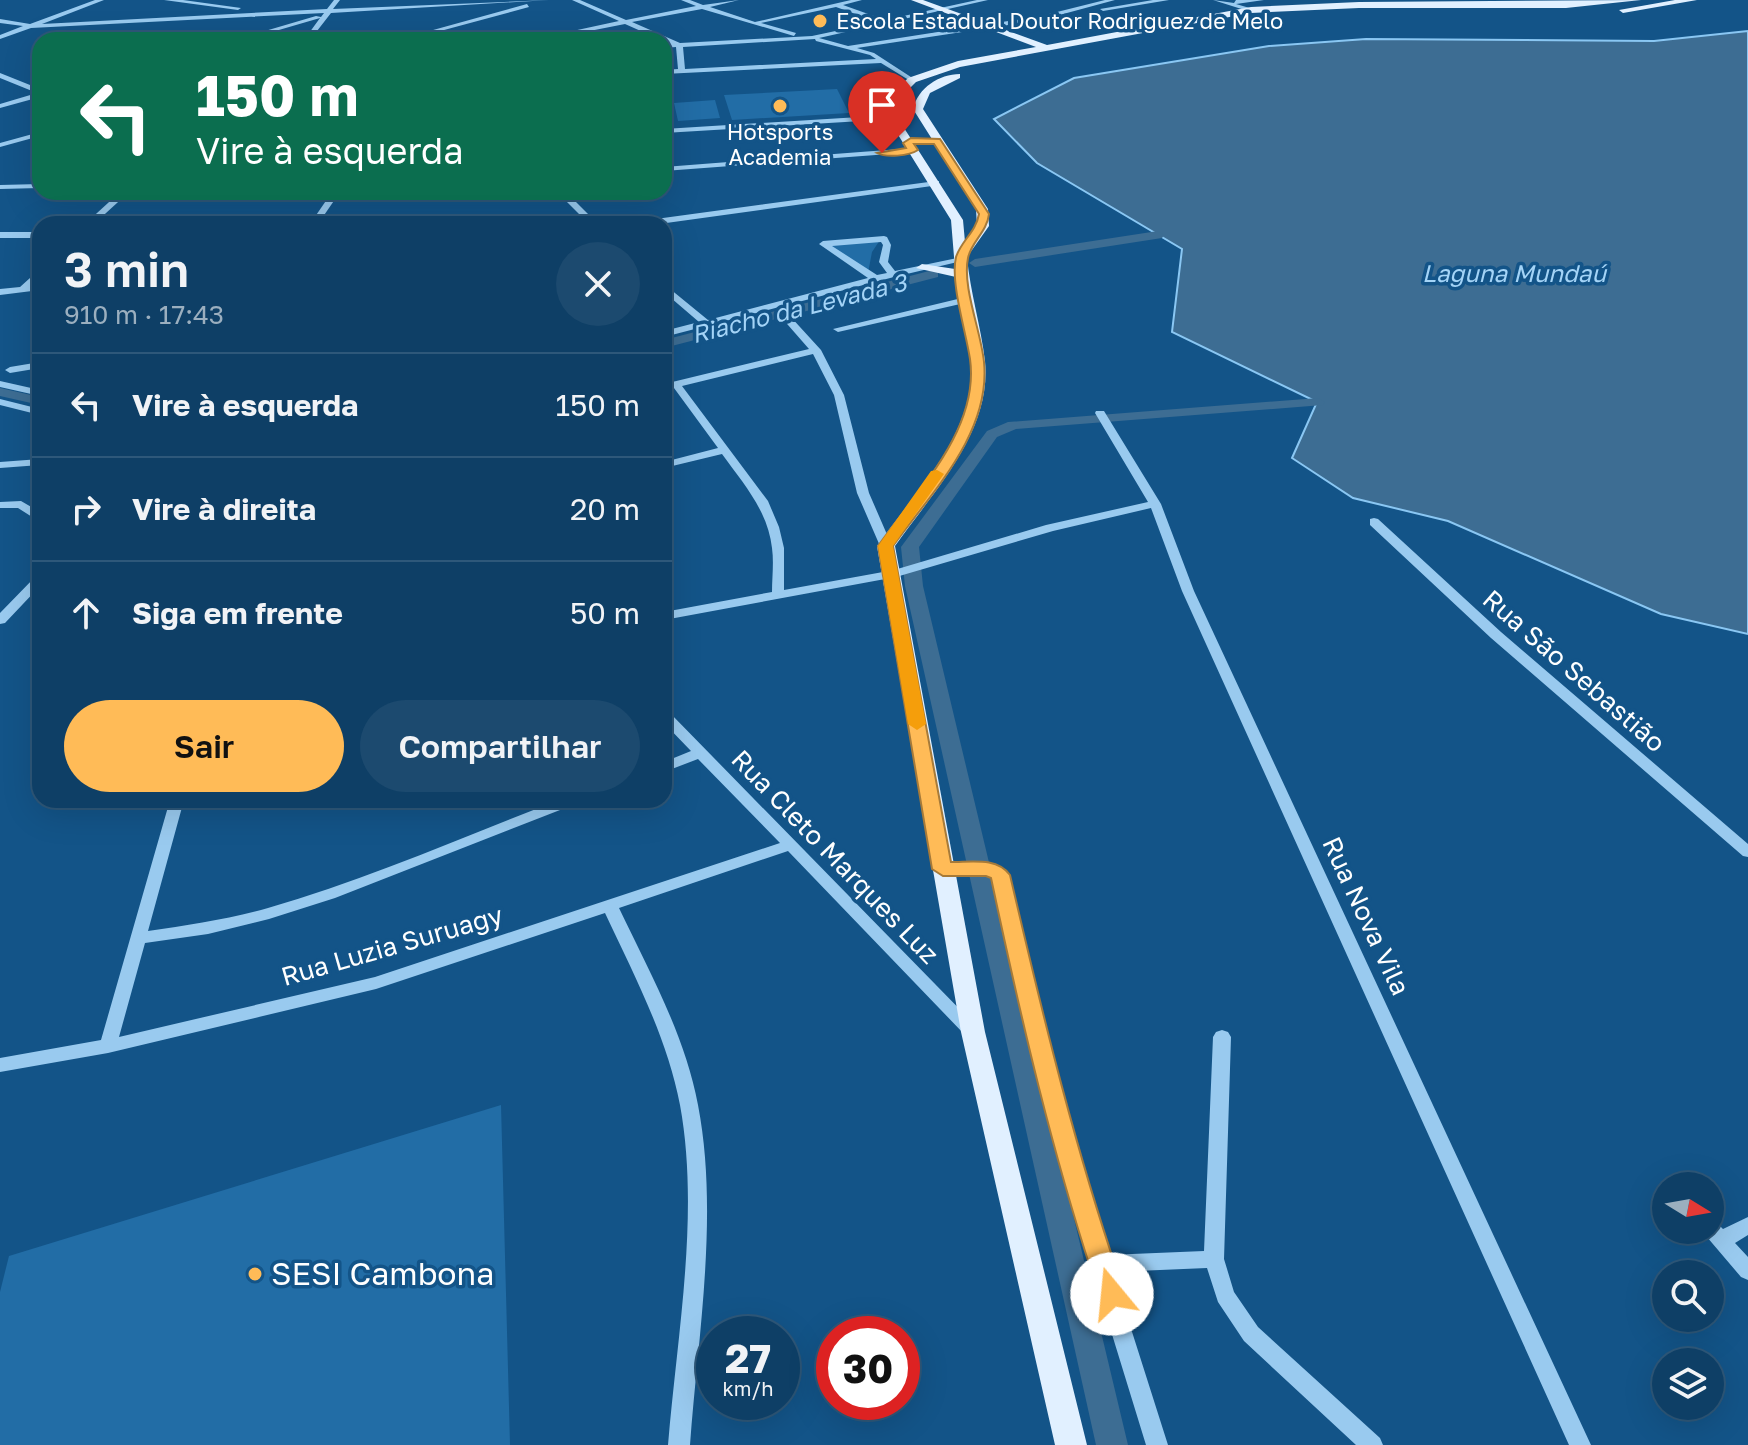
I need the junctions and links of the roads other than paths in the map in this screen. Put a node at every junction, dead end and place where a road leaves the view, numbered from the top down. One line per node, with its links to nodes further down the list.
1 (101, 0): 39 (street)
2 (167, 0): 3 (street)
3 (174, 0): 24 (street)
4 (337, 0): 31 (street)
5 (444, 0): 22 (street)
6 (548, 0): 19 (street); 43 (street)
7 (575, 0): 37 (street)
8 (684, 0): 25 (street)
9 (736, 0): 25 (street)
10 (859, 0): 23 (street)
11 (915, 0): 27 (main road)
12 (985, 0): 27 (street)
13 (1112, 0): 34 (street)
14 (1166, 0): 34 (street)
15 (1216, 0): 20 (street)
16 (1261, 0): 20 (street)
17 (1637, 0): 28 (main road)
18 (1693, 0): 28 (main road)
19 (495, 1): 22 (street)
20 (1231, 2): 29 (street)
21 (1355, 2): 26 (main road); 28 (main road)
22 (426, 5): 31 (street)
23 (837, 5): 36 (street); 38 (street)
24 (221, 6): 30 (street); 33 (street)
25 (701, 7): 37 (street); 38 (street)
26 (1271, 8): 29 (main road); 32 (main road)
27 (943, 9): 36 (street); 40 (main road)
28 (1400, 9): 32 (main road)
29 (1251, 10): 53 (main road)
30 (278, 13): 31 (street); 33 (street)
31 (328, 13): 41 (street); 42 (street)
32 (1284, 15): 66 (main road)
33 (200, 17): 39 (street)
34 (1041, 18): 40 (street)
35 (0, 21): 39 (street)
36 (885, 22): 47 (street)
37 (626, 23): 44 (street); 45 (street)
38 (752, 23): 47 (street)
39 (32, 26): 46 (street)
40 (991, 26): 52 (street); 53 (main road)
41 (265, 32)
42 (313, 32)
43 (430, 32)
44 (577, 32)
45 (648, 32)
46 (0, 37)
47 (812, 38): 48 (street); 52 (street)
48 (780, 40): 51 (street); 55 (street)
49 (672, 42): 51 (street)
50 (672, 45): 51 (street)
51 (679, 45): 56 (street)
52 (850, 47): 54 (street)
53 (1045, 47): 59 (main road)
54 (883, 61): 55 (street); 59 (street)
55 (785, 66): 56 (street)
56 (682, 71): 57 (street)
57 (672, 72)
58 (0, 75): 60 (street)
59 (912, 80): 63 (main road)
60 (32, 90)
61 (32, 96): 62 (street)
62 (0, 106)
63 (892, 117): 64 (street); 67 (main road)
64 (672, 131)
65 (32, 136): 68 (street)
66 (933, 136): 67 (main road); 80 (main road)
67 (908, 142): 69 (street); 70 (main road)
68 (0, 145)
69 (672, 168)
70 (936, 183): 77 (street); 80 (main road)
71 (32, 186): 72 (street)
72 (0, 187)
73 (116, 200): 75 (street)
74 (569, 200): 76 (street)
75 (98, 216)
76 (586, 216)
77 (672, 220)
78 (0, 235): 79 (street)
79 (32, 235)
80 (962, 259): 81 (main road); 81 (street); 89 (main road)
81 (917, 269): 82 (street)
82 (893, 274): 83 (street); 83 (street)
83 (876, 279): 91 (street)
84 (32, 280): 86 (street)
85 (32, 288): 86 (street)
86 (23, 289): 87 (street)
87 (0, 292)
88 (672, 294): 91 (street)
89 (966, 300): 92 (street); 112 (main road)
90 (786, 317): 94 (street)
91 (706, 323): 93 (street)
92 (838, 329)
93 (672, 332)
94 (816, 350): 98 (street); 112 (street)
95 (32, 366): 96 (street)
96 (10, 370)
97 (0, 384): 100 (street)
98 (672, 385)
99 (672, 387): 104 (street)
100 (32, 391)
101 (0, 402): 102 (street)
102 (32, 410)
103 (1103, 416): 108 (street, Rua Nova Vila)
104 (724, 450): 106 (street); 115 (street)
105 (32, 463): 107 (street)
106 (672, 463)
107 (0, 465)
108 (1155, 504): 113 (street); 142 (street, Rua Nova Vila)
109 (0, 505): 110 (street)
110 (32, 512)
111 (1374, 522): 124 (street, Rua São Sebastião)
112 (886, 546): 113 (main road)
113 (893, 573): 115 (street); 125 (main road)
114 (32, 587): 117 (street)
115 (778, 593): 116 (street)
116 (672, 614)
117 (0, 620)
118 (672, 723): 119 (street, Rua Cleto Marques Luz)
119 (700, 753): 120 (street); 123 (street, Rua Cleto Marques Luz)
120 (672, 764)
121 (175, 808): 127 (street)
122 (552, 808): 127 (street)
123 (790, 845): 126 (street, Rua Luzia Suruagy); 128 (street, Rua Cleto Marques Luz)
124 (1748, 852)
125 (943, 869): 128 (main road); 136 (street)
126 (610, 907): 130 (street, Rua Luzia Suruagy); 138 (street)
127 (139, 938): 130 (street)
128 (973, 1032): 139 (main road)
129 (1222, 1037): 135 (street)
130 (108, 1046): 131 (street, Rua Luzia Suruagy)
131 (0, 1065)
132 (1748, 1225): 133 (street)
133 (1724, 1232)
134 (1723, 1244): 137 (street)
135 (1214, 1259): 136 (street); 141 (street)
136 (1103, 1264): 140 (street)
137 (1748, 1271)
138 (679, 1445)
139 (1071, 1445)
140 (1157, 1445)
141 (1372, 1445)
142 (1580, 1445)

